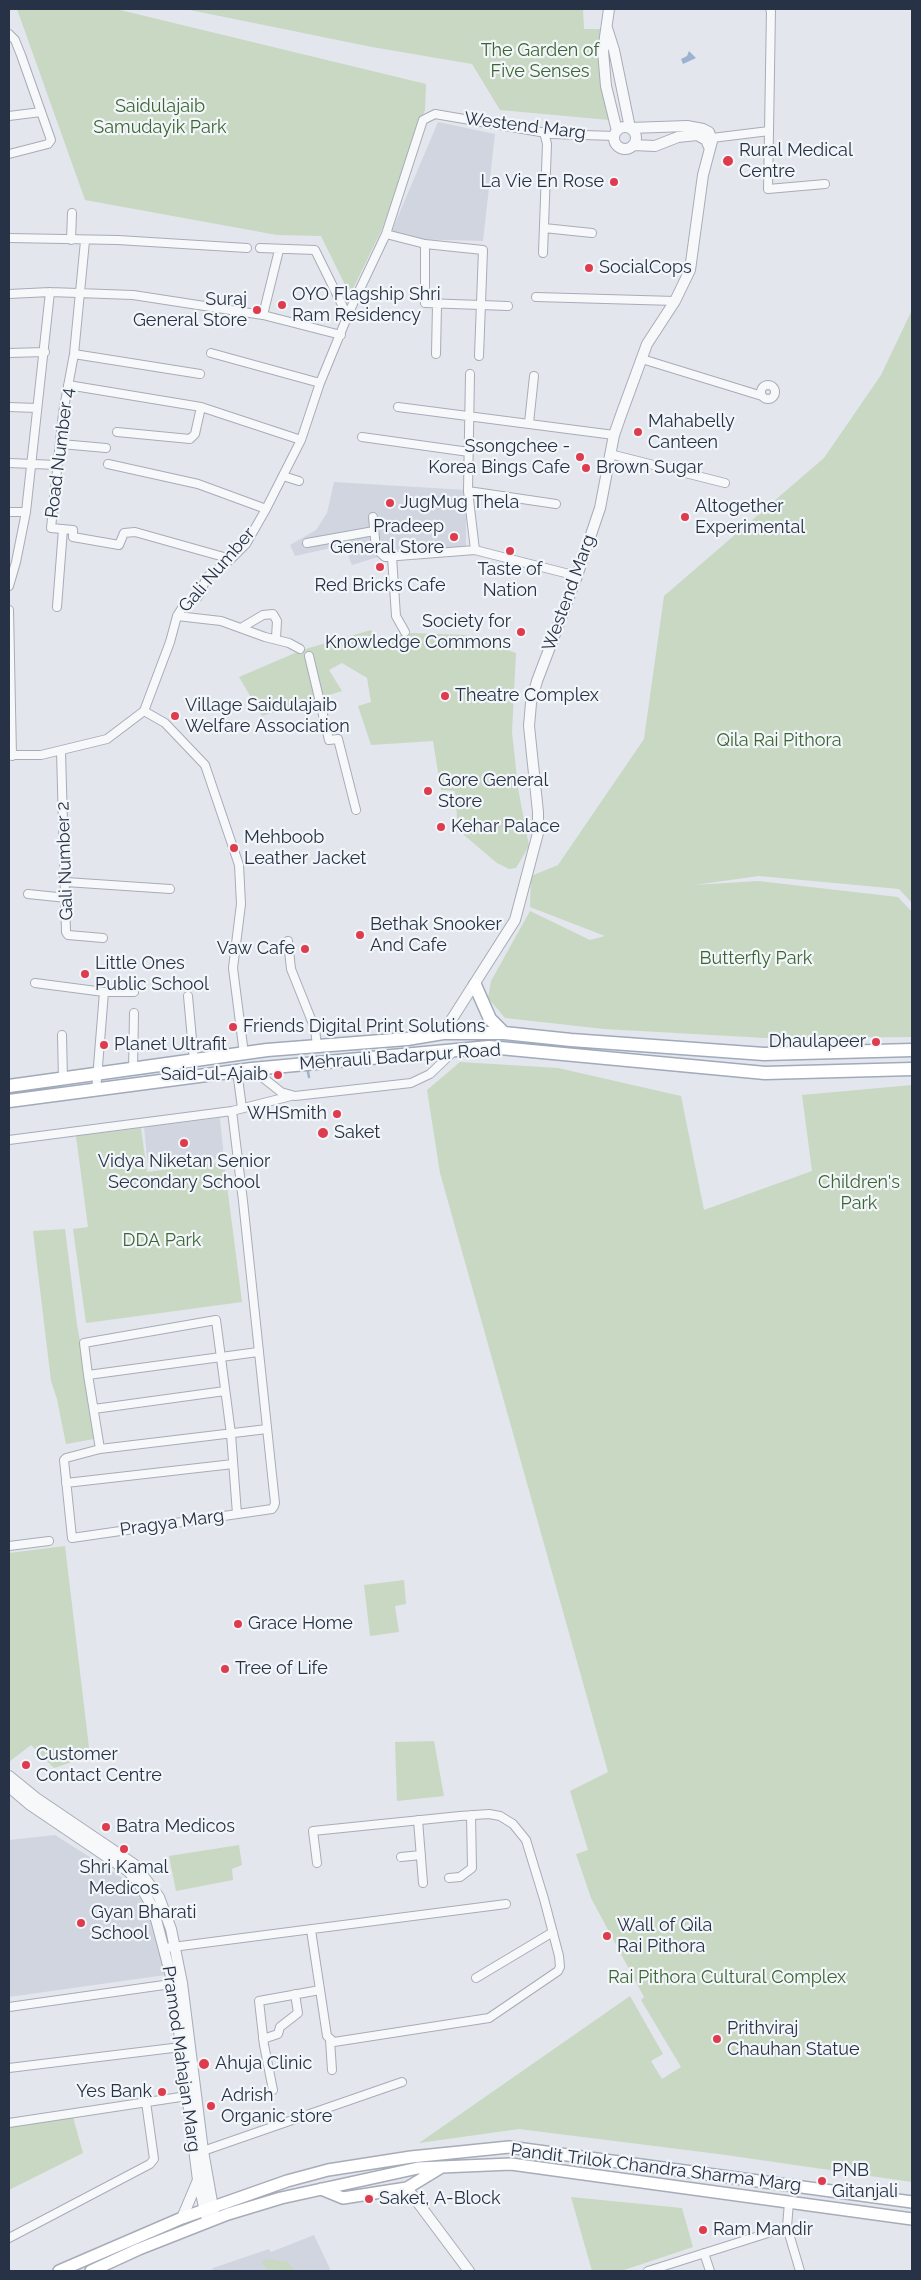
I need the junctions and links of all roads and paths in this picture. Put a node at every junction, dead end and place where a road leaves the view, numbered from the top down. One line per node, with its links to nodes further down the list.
1 (609, 9): 3 (street)
2 (770, 9): 9 (street)
3 (607, 28): 8 (street); 11 (street)
4 (9, 34): 5 (street)
5 (41, 112): 7 (street); 15 (street)
6 (435, 114): 10 (street, Westend Marg); 20 (street, Gali Number)
7 (9, 116)
8 (630, 128): 11 (street, Westend Marg); 12 (street, Westend Marg); 13 (street)
9 (769, 131): 12 (street); 16 (street)
10 (544, 132): 11 (street, Westend Marg); 18 (street)
11 (616, 134): 13 (street, Westend Marg)
12 (712, 138): 14 (street, Westend Marg)
13 (633, 145): 14 (street, Westend Marg)
14 (710, 149): 33 (street, Westend Marg)
15 (9, 154)
16 (825, 184)
17 (72, 213): 22 (street)
18 (544, 228): 19 (street); 28 (street)
19 (592, 233)
20 (386, 234): 24 (street); 38 (street, Gali Number)
21 (9, 238): 22 (street)
22 (72, 240): 23 (street)
23 (86, 240): 25 (street); 30 (street, Road Number 4)
24 (425, 244): 34 (street); 35 (street)
25 (247, 248)
26 (260, 248): 27 (street)
27 (279, 250): 37 (street); 38 (street)
28 (542, 253)
29 (50, 292): 30 (street); 31 (street); 40 (street)
30 (79, 292): 37 (street); 42 (street, Road Number 4)
31 (9, 294)
32 (536, 298): 33 (street)
33 (675, 301): 46 (street, Westend Marg)
34 (437, 305): 35 (street); 44 (street)
35 (482, 305): 36 (street); 45 (street)
36 (508, 306)
37 (263, 315): 39 (street)
38 (348, 317): 39 (street, Gali Number)
39 (341, 335): 50 (street, Gali Number)
40 (45, 352): 41 (street); 56 (street)
41 (9, 353)
42 (74, 354): 47 (street); 51 (street, Road Number 4)
43 (211, 354): 50 (street)
44 (436, 354)
45 (479, 356)
46 (642, 359): 52 (street); 60 (street, Westend Marg)
47 (200, 374)
48 (470, 374): 57 (street)
49 (534, 376): 58 (street)
50 (320, 384): 62 (street, Gali Number)
51 (68, 385): 54 (street); 63 (street, Road Number 4)
52 (762, 396)
53 (9, 407): 56 (street)
54 (201, 407): 59 (street); 62 (street)
55 (398, 407): 57 (street)
56 (37, 408): 68 (street)
57 (469, 417): 58 (street); 65 (street)
58 (529, 423): 60 (street)
59 (117, 432)
60 (614, 435): 66 (street, Westend Marg)
61 (362, 437): 65 (street)
62 (301, 440): 71 (street, Gali Number)
63 (61, 444): 64 (street); 70 (street, Road Number 4)
64 (106, 448)
65 (469, 452): 74 (street)
66 (610, 454): 73 (street); 87 (street, Westend Marg)
67 (9, 463): 68 (street)
68 (30, 464): 70 (street); 78 (street)
69 (108, 464): 76 (street)
70 (57, 465): 80 (street, Road Number 4)
71 (283, 476): 72 (street); 76 (street, Gali Number)
72 (299, 481)
73 (725, 483)
74 (468, 491): 75 (street); 83 (street)
75 (556, 504)
76 (266, 509): 85 (street, Gali Number)
77 (9, 512): 78 (street)
78 (26, 512): 86 (street)
79 (373, 517): 81 (street)
80 (63, 529): 85 (street, Road Number 4); 89 (street)
81 (374, 531): 82 (street); 84 (street)
82 (307, 543)
83 (474, 550): 84 (street); 87 (street)
84 (392, 557): 94 (street)
85 (231, 559): 91 (street, Gali Number)
86 (12, 562): 88 (street)
87 (577, 576): 109 (street, Westend Marg)
88 (9, 586)
89 (57, 607)
90 (9, 610): 92 (street)
91 (176, 616): 93 (street); 98 (street, Gali Number)
92 (10, 625): 100 (street)
93 (241, 628): 95 (street); 95 (street)
94 (405, 632)
95 (276, 638): 96 (street)
96 (300, 649)
97 (309, 656): 101 (street)
98 (144, 711): 99 (street); 120 (street)
99 (61, 750): 100 (street); 102 (street, Gali Number 2)
100 (10, 755)
101 (356, 810)
102 (66, 882): 103 (street); 105 (street, Gali Number 2)
103 (170, 889)
104 (28, 894): 105 (street)
105 (67, 898): 106 (street, Gali Number 2)
106 (103, 938)
107 (288, 941): 117 (street)
108 (35, 983): 110 (street)
109 (475, 985): 114 (street, Westend Marg); 115 (main road)
110 (104, 992): 111 (street); 126 (street)
111 (134, 992)
112 (188, 996): 121 (street)
113 (134, 1013): 124 (street)
114 (443, 1033): 115 (main road, Mehrauli Badarpur Road); 117 (main road, Mehrauli Badarpur Road)
115 (504, 1033): 119 (main road, Mehrauli Badarpur Road)
116 (62, 1035): 127 (street)
117 (316, 1046): 120 (main road, Mehrauli Badarpur Road)
118 (456, 1049): 122 (main road, Mehrauli Badarpur Road); 123 (main road, Mehrauli Badarpur Road); 130 (street)
119 (912, 1050)
120 (244, 1054): 121 (main road, Mehrauli Badarpur Road)
121 (194, 1061): 124 (main road, Mehrauli Badarpur Road)
122 (252, 1069): 125 (main road, Mehrauli Badarpur Road); 130 (street)
123 (912, 1069)
124 (133, 1070): 126 (main road, Mehrauli Badarpur Road)
125 (237, 1071): 129 (main road, Mehrauli Badarpur Road); 132 (street)
126 (96, 1075): 127 (main road, Mehrauli Badarpur Road); 129 (street)
127 (63, 1080): 128 (main road, Mehrauli Badarpur Road)
128 (9, 1086)
129 (96, 1091): 131 (main road, Mehrauli Badarpur Road)
130 (291, 1096): 132 (street)
131 (9, 1101)
132 (242, 1108): 133 (street)
133 (232, 1111): 134 (street); 135 (street)
134 (9, 1140)
135 (258, 1352): 136 (street); 140 (street)
136 (221, 1356): 137 (street); 137 (street); 138 (street)
137 (88, 1374): 139 (street)
138 (226, 1391): 139 (street); 141 (street)
139 (94, 1409): 142 (street)
140 (266, 1429): 141 (street); 145 (street, Pragya Marg)
141 (231, 1434): 142 (street); 143 (street)
142 (100, 1449): 144 (street)
143 (233, 1464): 144 (street); 145 (street)
144 (66, 1483): 145 (street, Pragya Marg)
145 (237, 1514)
146 (49, 1540): 147 (street)
147 (9, 1546)
148 (9, 1776): 159 (street, Pramod Mahajan Marg)
149 (9, 1787): 159 (street, Pramod Mahajan Marg)
150 (471, 1815): 151 (street); 155 (street); 160 (street)
151 (418, 1820): 152 (street); 154 (street)
152 (421, 1855): 153 (street); 156 (street)
153 (400, 1857)
154 (317, 1863)
155 (449, 1878)
156 (423, 1883)
157 (506, 1904): 158 (street)
158 (311, 1930): 161 (street); 164 (street)
159 (166, 1931): 161 (street, Pramod Mahajan Marg)
160 (553, 1932): 162 (street); 168 (street)
161 (169, 1947): 163 (street, Pramod Mahajan Marg)
162 (476, 1978)
163 (178, 1983): 166 (street); 169 (street, Pramod Mahajan Marg); 177 (street, Pramod Mahajan Marg)
164 (320, 1990): 165 (street); 168 (street)
165 (295, 1994): 167 (street); 167 (street)
166 (9, 2007)
167 (263, 2039): 173 (street)
168 (330, 2040): 171 (street)
169 (181, 2047): 170 (street); 174 (street, Pramod Mahajan Marg)
170 (9, 2068)
171 (332, 2070)
172 (402, 2082): 177 (street)
173 (273, 2090)
174 (187, 2096): 175 (street); 179 (street, Pramod Mahajan Marg)
175 (146, 2102): 176 (street); 189 (street)
176 (9, 2123)
177 (203, 2151): 184 (street, Pramod Mahajan Marg)
178 (442, 2167): 180 (main road); 181 (main road, Pandit Trilok Chandra Sharma Marg); 182 (main road, Pandit Trilok Chandra Sharma Marg)
179 (198, 2180): 184 (street, Pramod Mahajan Marg); 185 (street)
180 (407, 2188): 181 (main road); 193 (street)
181 (321, 2189): 187 (main road, Pandit Trilok Chandra Sharma Marg)
182 (789, 2202): 186 (main road, Pandit Trilok Chandra Sharma Marg); 188 (street)
183 (912, 2202): 184 (main road, Pandit Trilok Chandra Sharma Marg)
184 (208, 2208): 185 (main road, Pandit Trilok Chandra Sharma Marg); 187 (street, Pramod Mahajan Marg)
185 (182, 2218): 191 (main road, Pandit Trilok Chandra Sharma Marg)
186 (912, 2219)
187 (212, 2220): 192 (main road, Pandit Trilok Chandra Sharma Marg)
188 (787, 2227): 190 (street); 196 (street)
189 (9, 2238)
190 (704, 2253): 194 (street); 195 (street)
191 (59, 2271)
192 (92, 2271)
193 (469, 2271)
194 (648, 2271)
195 (710, 2271)
196 (800, 2271)

